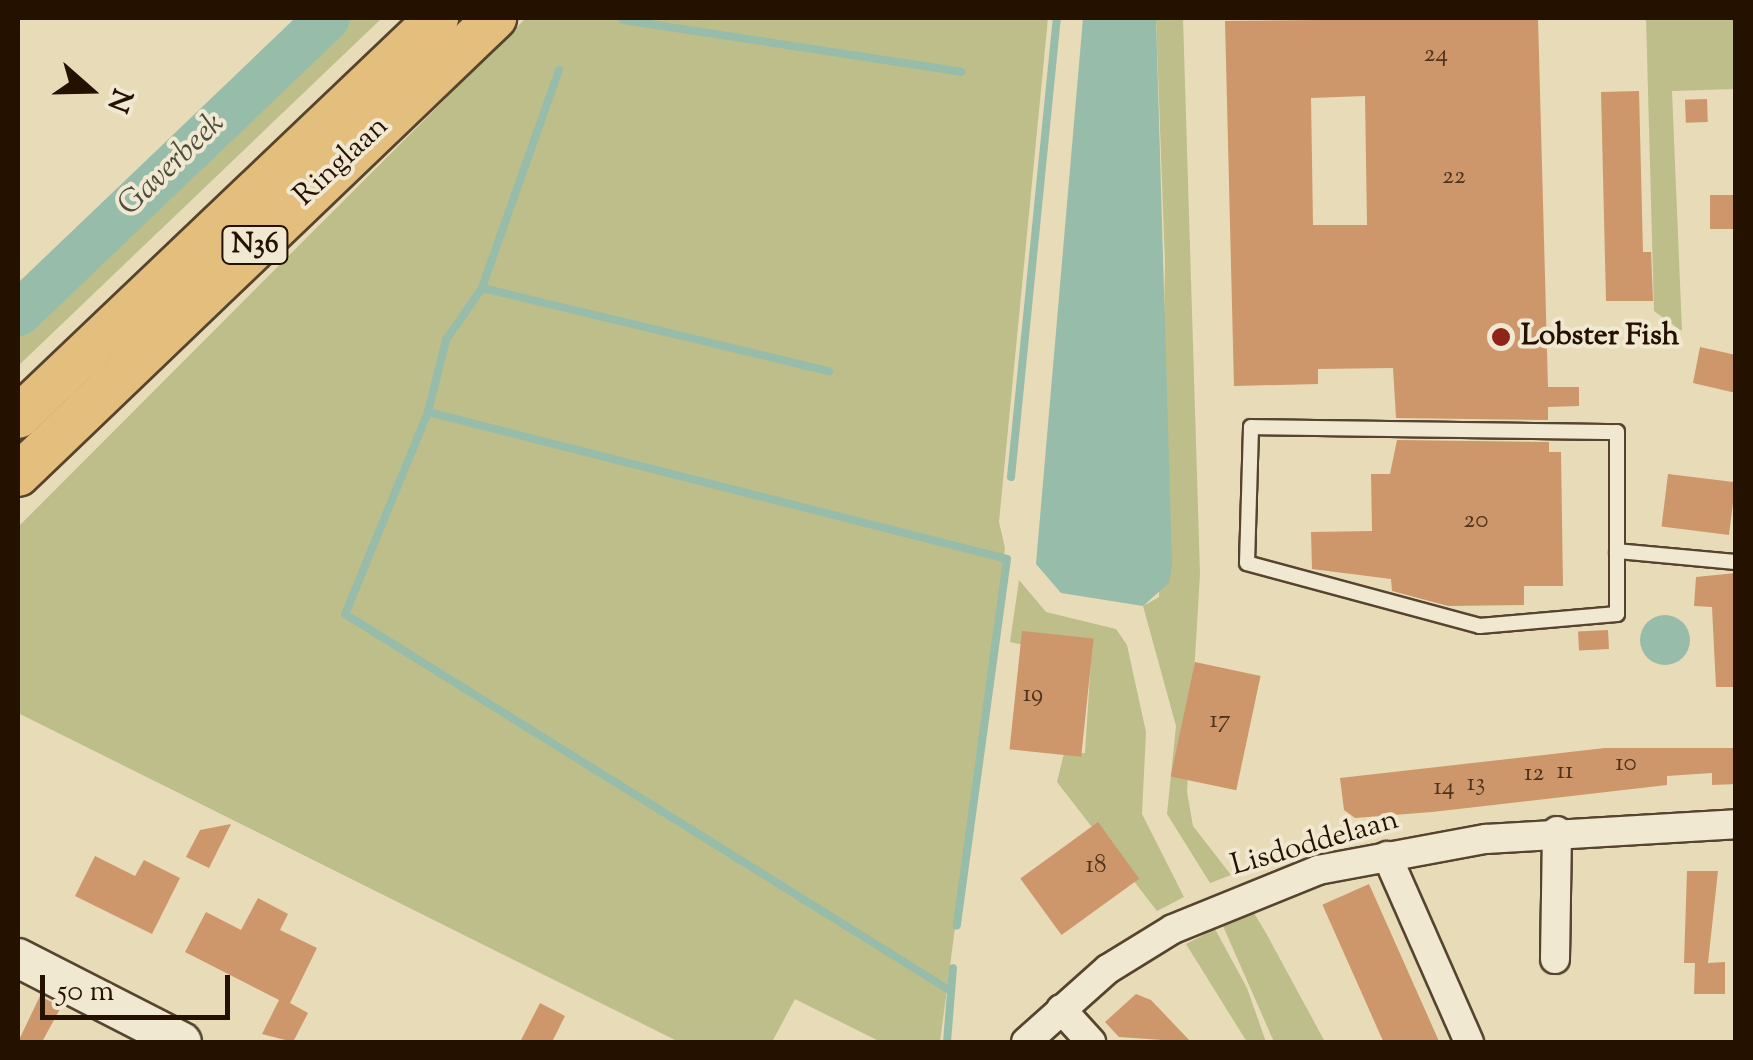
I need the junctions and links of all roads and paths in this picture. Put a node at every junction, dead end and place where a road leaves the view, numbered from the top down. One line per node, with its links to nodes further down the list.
1 (438, 18): 3 (main road, Ringlaan / N36)
2 (495, 18): 4 (main road, Ringlaan / N36)
3 (18, 417)
4 (18, 474)
5 (1618, 551): 5 (lane); 6 (lane)
6 (1736, 562)
7 (1736, 824): 8 (street, Lisdoddelaan)
8 (1557, 831): 9 (street, Lisdoddelaan); 11 (street)
9 (1387, 856): 12 (street, Lisdoddelaan); 16 (street)
10 (18, 958): 13 (street)
11 (1555, 959)
12 (1061, 1009): 14 (street, Lisdoddelaan); 15 (street)
13 (182, 1042)
14 (1026, 1042)
15 (1091, 1042)
16 (1469, 1042)

